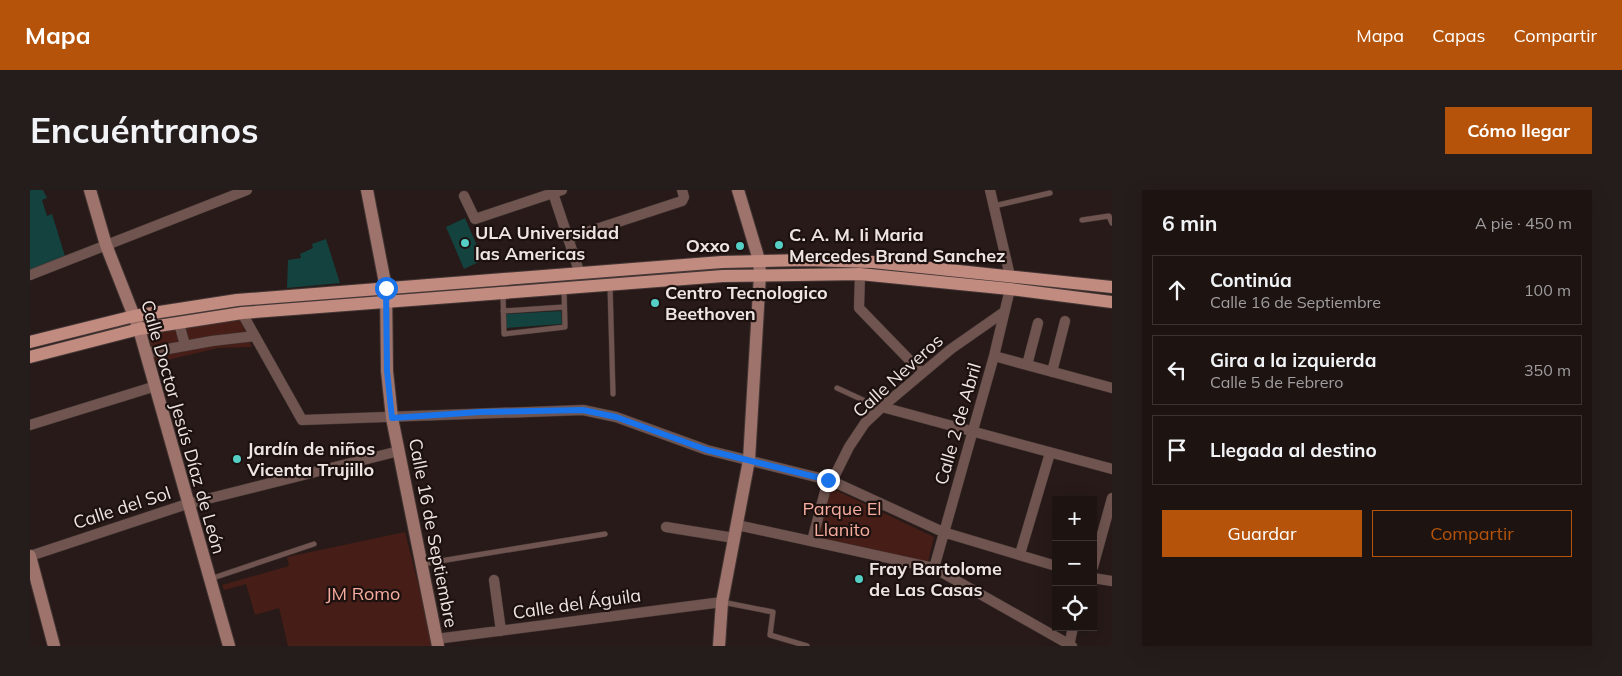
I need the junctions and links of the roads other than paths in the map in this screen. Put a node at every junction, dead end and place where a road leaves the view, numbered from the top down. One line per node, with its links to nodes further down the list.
1 (90, 190): 14 (main road, Calle Doctor Jesús Díaz de León)
2 (247, 190): 14 (street)
3 (367, 190): 26 (main road, Calle 16 de Septiembre)
4 (682, 190): 13 (street)
5 (738, 190): 15 (main road)
6 (990, 190): 10 (street)
7 (556, 191): 9 (street); 13 (street)
8 (1050, 193): 10 (lane)
9 (464, 196)
10 (994, 206): 20 (street)
11 (1082, 220): 12 (lane)
12 (1112, 223)
13 (569, 238): 16 (street)
14 (106, 245): 19 (street); 32 (main road, Calle Doctor Jesús Díaz de León)
15 (759, 260): 16 (main road); 17 (main road); 20 (main road)
16 (580, 274): 26 (main road)
17 (760, 274): 18 (main road); 21 (main road); 56 (main road)
18 (860, 274): 24 (main road); 45 (street)
19 (30, 275)
20 (1010, 276): 22 (main road)
21 (610, 285): 23 (main road); 49 (lane)
22 (1112, 287)
23 (564, 288): 25 (main road); 28 (lane)
24 (1010, 289): 27 (main road); 30 (street, Calle 2 de Abril)
25 (503, 292): 26 (main road); 29 (lane)
26 (386, 294): 31 (main road); 32 (main road); 51 (main road, Calle 16 de Septiembre)
27 (1112, 302)
28 (564, 307): 29 (lane); 29 (lane)
29 (503, 311)
30 (1004, 312): 41 (street, Calle 2 de Abril); 45 (street, Calle Neveros)
31 (242, 313): 36 (main road); 37 (street)
32 (134, 316): 36 (main road, Calle Doctor Jesús Díaz de León); 38 (main road)
33 (1065, 321): 44 (street)
34 (1038, 323): 43 (street)
35 (180, 327): 39 (street)
36 (139, 329): 40 (main road, Calle Doctor Jesús Díaz de León); 42 (main road)
37 (255, 336): 39 (street); 51 (street)
38 (30, 342)
39 (185, 345): 40 (street)
40 (146, 353): 46 (main road, Calle Doctor Jesús Díaz de León)
41 (994, 356): 43 (street); 53 (street, Calle 2 de Abril)
42 (30, 357)
43 (1027, 365): 44 (street)
44 (1052, 372): 48 (street)
45 (922, 373): 50 (street, Calle Neveros)
46 (156, 386): 52 (street); 60 (main road, Calle Doctor Jesús Díaz de León)
47 (837, 388): 50 (lane)
48 (1112, 388)
49 (613, 394)
50 (882, 407): 53 (street); 58 (street, Calle Neveros)
51 (392, 418): 54 (main road, Calle 16 de Septiembre); 56 (street)
52 (30, 425)
53 (974, 432): 55 (street); 63 (street, Calle 2 de Abril)
54 (399, 451): 60 (street, Calle del Sol); 70 (main road, Calle 16 de Septiembre)
55 (1050, 453): 57 (street); 68 (street)
56 (749, 460): 58 (street); 62 (main road)
57 (1112, 470)
58 (830, 480): 63 (street); 65 (street, Calle Neveros)
59 (1112, 498): 67 (street)
60 (187, 504): 69 (street, Calle del Sol); 73 (main road, Calle Doctor Jesús Díaz de León)
61 (666, 526): 62 (street)
62 (735, 531): 65 (street); 77 (main road)
63 (943, 532): 68 (street); 72 (street, Calle 2 de Abril)
64 (605, 534): 70 (lane)
65 (812, 541): 72 (street)
66 (314, 544): 73 (lane)
67 (1097, 553)
68 (1020, 554): 71 (street)
69 (30, 556): 81 (main road)
70 (421, 564): 80 (main road, Calle 16 de Septiembre)
71 (1052, 565)
72 (934, 568): 85 (street)
73 (209, 579): 82 (main road, Calle Doctor Jesús Díaz de León)
74 (1097, 579): 76 (street)
75 (494, 580): 79 (street)
76 (1112, 581)
77 (722, 602): 79 (street, Calle del Águila); 83 (main road); 84 (lane)
78 (1072, 631): 85 (street)
79 (501, 632): 80 (street, Calle del Águila)
80 (437, 642)
81 (54, 646)
82 (229, 646)
83 (719, 646)
84 (807, 646)
85 (1070, 646)

